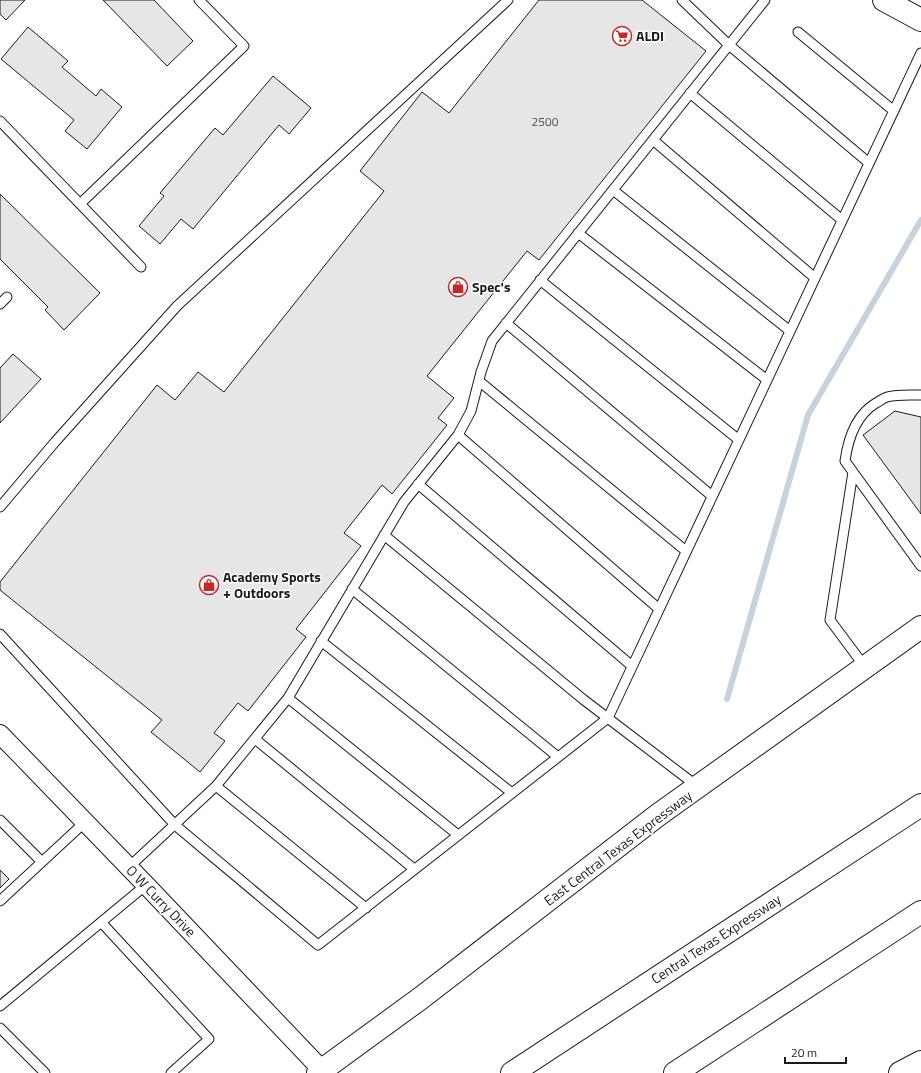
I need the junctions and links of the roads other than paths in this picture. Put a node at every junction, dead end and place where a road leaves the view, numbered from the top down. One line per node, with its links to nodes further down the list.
1 (199, 0): 16 (lane)
2 (508, 0): 34 (lane)
3 (682, 0): 8 (lane)
4 (765, 0): 8 (lane)
5 (884, 0): 6 (main road)
6 (921, 20)
7 (798, 32): 11 (lane)
8 (729, 45): 10 (lane); 14 (lane)
9 (921, 53): 11 (lane)
10 (690, 93): 13 (lane); 17 (lane)
11 (894, 110): 14 (lane)
12 (0, 121): 16 (lane)
13 (653, 140): 15 (lane); 20 (lane)
14 (869, 163): 17 (lane)
15 (613, 190): 18 (lane); 25 (lane)
16 (80, 204): 19 (lane)
17 (842, 220): 20 (lane)
18 (578, 233): 21 (lane); 26 (lane)
19 (141, 267)
20 (815, 278): 25 (lane)
21 (540, 280): 24 (lane); 30 (lane)
22 (7, 297): 23 (lane)
23 (0, 304)
24 (506, 323): 27 (lane); 33 (lane)
25 (790, 331): 26 (lane)
26 (767, 380): 30 (lane)
27 (479, 381): 29 (lane); 36 (lane)
28 (921, 395): 31 (lane)
29 (458, 435): 32 (lane); 39 (lane)
30 (738, 440): 33 (lane)
31 (853, 472): 37 (lane); 44 (lane)
32 (418, 484): 35 (lane); 43 (lane)
33 (712, 496): 36 (lane)
34 (0, 507)
35 (384, 535): 38 (lane); 46 (lane)
36 (686, 551): 39 (lane)
37 (921, 566)
38 (352, 589): 42 (lane); 49 (lane)
39 (659, 609): 43 (lane)
40 (921, 627): 44 (main road, East Central Texas Expressway)
41 (0, 634): 56 (lane)
42 (321, 641): 45 (lane); 52 (lane)
43 (632, 666): 46 (lane)
44 (865, 667): 51 (main road, East Central Texas Expressway)
45 (288, 698): 48 (lane); 57 (lane)
46 (608, 718): 49 (lane); 51 (lane)
47 (0, 734): 55 (street, O W Curry Drive)
48 (254, 739): 50 (lane); 60 (lane)
49 (558, 757): 52 (lane)
50 (216, 786): 56 (lane); 63 (lane)
51 (699, 787): 69 (main road, East Central Texas Expressway)
52 (512, 793): 57 (lane)
53 (921, 804): 72 (main road, Central Texas Expressway)
54 (0, 820): 58 (lane)
55 (85, 822): 58 (lane); 59 (street, O W Curry Drive)
56 (175, 825): 59 (lane); 63 (lane)
57 (458, 835): 60 (lane)
58 (42, 862): 62 (lane)
59 (129, 867): 61 (street, O W Curry Drive)
60 (414, 869): 63 (lane)
61 (146, 885): 65 (lane); 69 (street, O W Curry Drive)
62 (0, 901)
63 (366, 908)
64 (921, 912): 73 (main road)
65 (101, 922): 66 (lane); 71 (lane)
66 (0, 1006)
67 (0, 1028): 70 (lane)
68 (921, 1062): 74 (main road)
69 (320, 1072)
70 (45, 1073)
71 (171, 1073)
72 (512, 1073)
73 (675, 1073)
74 (900, 1073)

